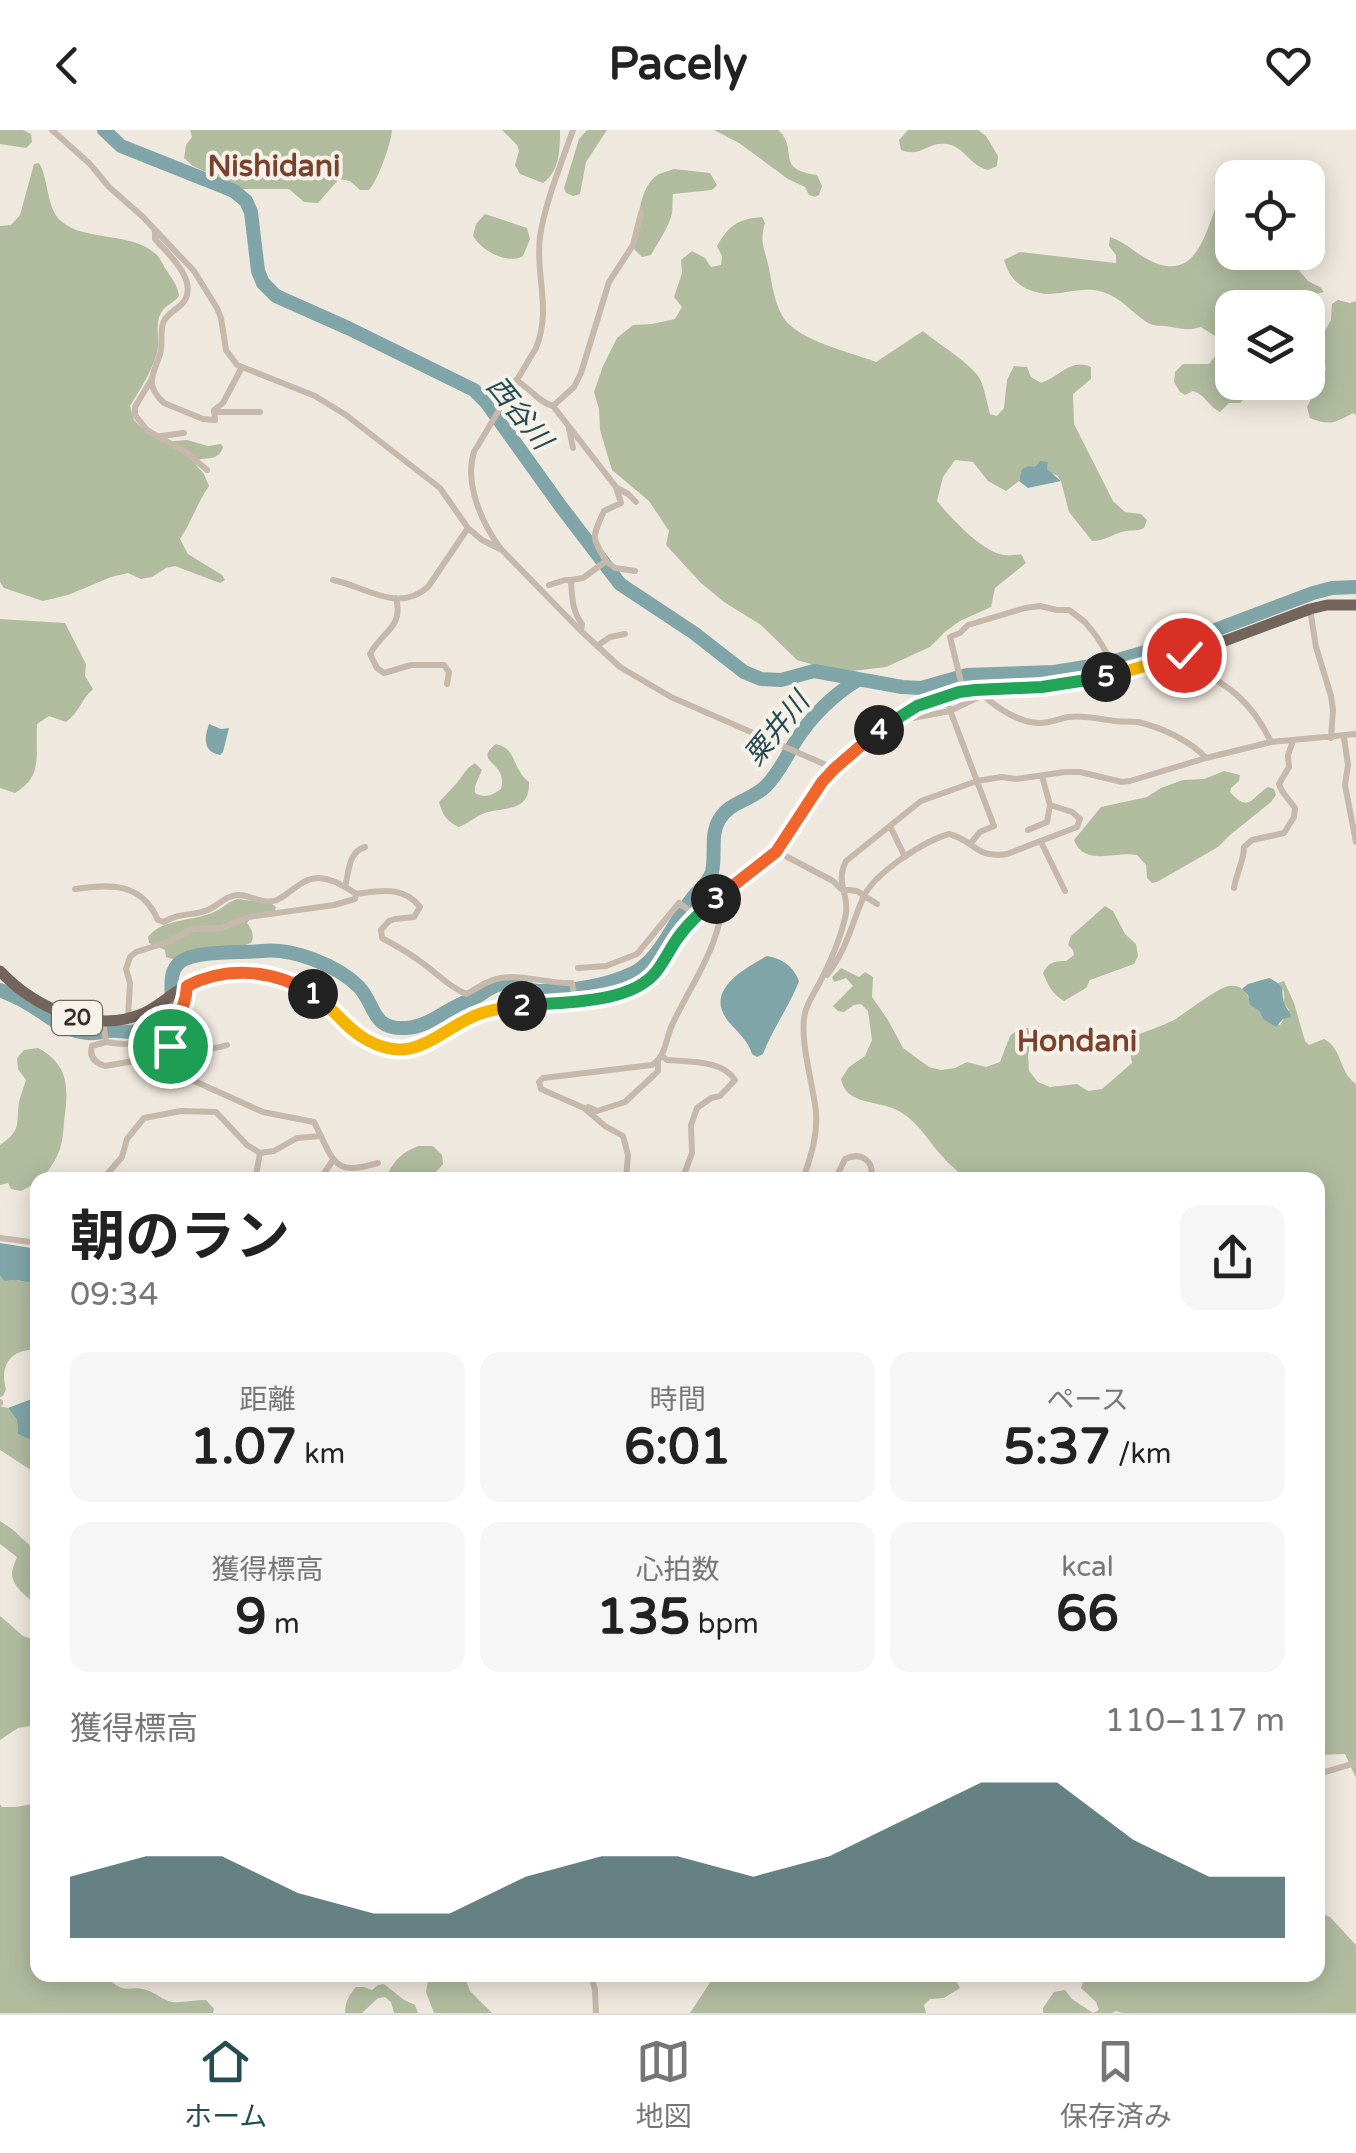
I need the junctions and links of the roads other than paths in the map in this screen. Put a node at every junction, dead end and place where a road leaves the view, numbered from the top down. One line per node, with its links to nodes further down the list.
1 (52, 130): 4 (street)
2 (572, 130): 7 (street)
3 (642, 212): 8 (street)
4 (155, 230): 5 (street); 6 (street)
5 (242, 367): 9 (street); 19 (street)
6 (150, 380): 9 (street); 13 (street)
7 (516, 380): 8 (street); 17 (street)
8 (554, 406): 11 (street)
9 (214, 412): 10 (street)
10 (260, 412)
11 (568, 427): 14 (street); 16 (street)
12 (184, 433): 13 (street)
13 (158, 436): 15 (street)
14 (573, 448)
15 (208, 470)
16 (616, 488): 18 (street); 21 (street)
17 (477, 500): 19 (street); 20 (street)
18 (636, 502)
19 (466, 525): 20 (street); 26 (street)
20 (501, 549): 29 (street)
21 (604, 563): 22 (street); 24 (street)
22 (635, 571)
23 (333, 580): 26 (street)
24 (571, 580): 25 (street); 29 (street)
25 (549, 585)
26 (396, 598): 34 (street)
27 (1356, 605): 28 (main road, 20)
28 (1310, 609): 32 (main road, 20); 42 (street)
29 (581, 631): 31 (street)
30 (625, 634): 31 (street)
31 (596, 646): 46 (street)
32 (1184, 655): 33 (main road, 20); 44 (street)
33 (1118, 671): 35 (street); 36 (main road, 20)
34 (447, 684)
35 (963, 689): 36 (main road, 20); 37 (main road, 20)
36 (982, 692): 38 (street); 45 (street)
37 (944, 696): 38 (street); 39 (main road, 20)
38 (950, 711): 39 (street); 48 (street)
39 (904, 714): 46 (main road, 20)
40 (1356, 734): 41 (street)
41 (1344, 736): 42 (street); 53 (street)
42 (1332, 738): 43 (street)
43 (1292, 741): 44 (street); 60 (street)
44 (1271, 742): 45 (street)
45 (1206, 758): 47 (street)
46 (834, 769): 56 (main road, 20)
47 (1042, 776): 48 (street); 49 (street)
48 (977, 780): 50 (street); 54 (street)
49 (1050, 805): 51 (street); 52 (street)
50 (890, 826): 57 (street); 59 (street)
51 (1028, 830)
52 (1042, 842): 54 (street); 62 (street)
53 (1356, 842)
54 (970, 844): 57 (street)
55 (366, 847): 58 (street)
56 (776, 852): 59 (street); 63 (main road, 20)
57 (905, 857): 65 (street)
58 (346, 887): 61 (street); 64 (street)
59 (841, 888): 65 (street); 68 (street)
60 (1234, 888)
61 (75, 890)
62 (1065, 891)
63 (724, 892): 67 (main road, 20); 80 (street)
64 (356, 894): 74 (street); 75 (street)
65 (864, 895): 66 (street); 69 (street)
66 (877, 904)
67 (694, 914): 70 (street); 74 (main road, 20)
68 (836, 943): 69 (street); 72 (street)
69 (846, 946): 72 (street)
70 (578, 968)
71 (0, 971): 76 (main road, 20)
72 (822, 979): 91 (street)
73 (185, 987): 74 (main road, 20); 75 (main road, 20); 78 (street)
74 (574, 992)
75 (128, 1018): 76 (main road, 20)
76 (104, 1024): 77 (street)
77 (106, 1041): 78 (street); 82 (street)
78 (143, 1042): 79 (street)
79 (228, 1045)
80 (660, 1059): 81 (street); 81 (street); 90 (street)
81 (584, 1108): 89 (street)
82 (321, 1136): 83 (street); 84 (street)
83 (260, 1153): 86 (street); 87 (street)
84 (333, 1160): 85 (street); 88 (street)
85 (378, 1164)
86 (109, 1172)
87 (256, 1172)
88 (325, 1172)
89 (627, 1172)
90 (685, 1172)
91 (806, 1172)
92 (839, 1172): 93 (street)
93 (872, 1172)
94 (0, 1238): 95 (street)
95 (30, 1242)
96 (1356, 1763): 97 (street)
97 (1325, 1772)
98 (593, 1982): 99 (street)
99 (596, 2013)

